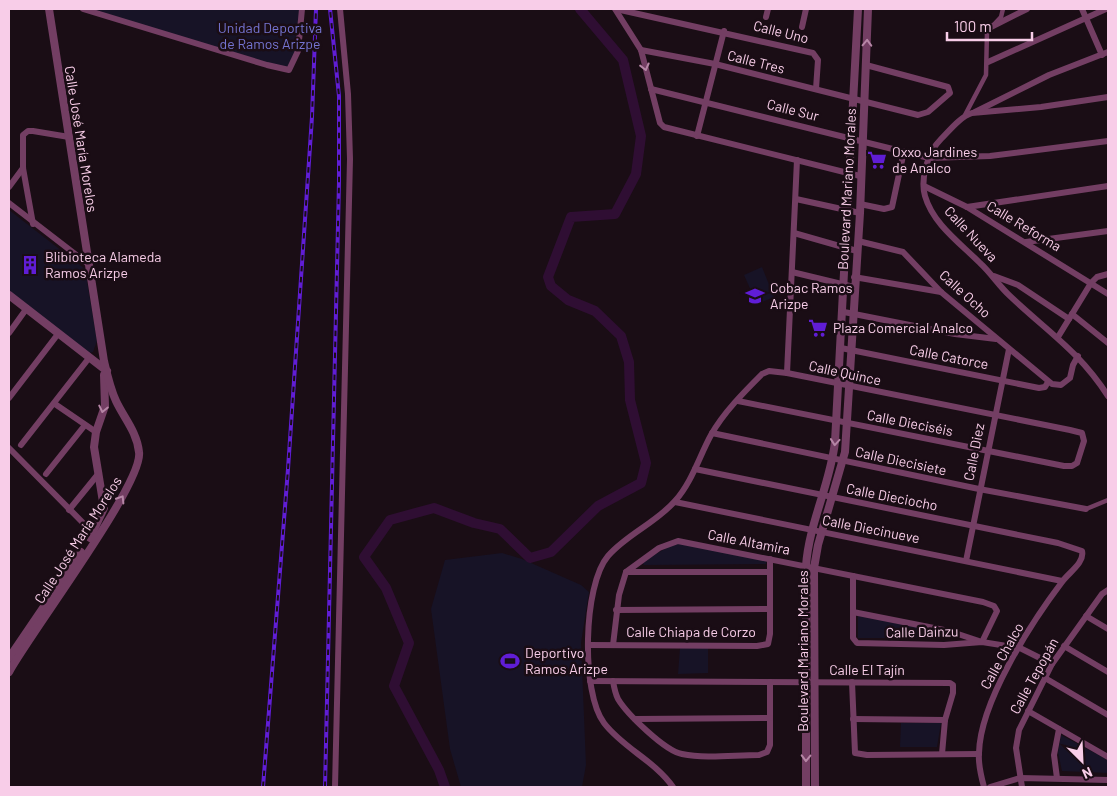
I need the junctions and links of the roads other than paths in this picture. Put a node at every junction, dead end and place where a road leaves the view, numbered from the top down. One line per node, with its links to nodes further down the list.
1 (49, 9): 33 (street, Calle José María Morelos)
2 (83, 9): 3 (street)
3 (302, 9)
4 (340, 9): 163 (street)
5 (616, 9): 18 (street, Calle Uno); 19 (street)
6 (768, 9): 14 (street)
7 (806, 9): 16 (street)
8 (858, 9): 27 (street, Boulevard Mariano Morales)
9 (868, 9): 23 (street, Boulevard Mariano Morales, one-way to 9)
10 (1003, 9): 17 (street, Calle Nueva)
11 (1027, 9): 17 (street)
12 (1082, 9): 15 (street)
13 (1106, 9): 15 (street)
14 (766, 17)
15 (1086, 18): 20 (street); 21 (street)
16 (802, 27)
17 (991, 27): 21 (street, Calle Nueva)
18 (724, 31): 22 (street); 25 (street, Calle Uno)
19 (641, 50): 22 (street, Calle Tres); 24 (street, one-way to 24)
20 (1105, 53): 30 (street)
21 (988, 62): 31 (street, Calle Nueva)
22 (715, 64): 25 (street, Calle Tres); 28 (street)
23 (866, 65): 29 (street, Boulevard Mariano Morales); 29 (street, Calle Tres)
24 (651, 89): 28 (street, Calle Sur); 32 (street)
25 (816, 89): 27 (street, Calle Tres)
26 (1108, 97): 30 (street)
27 (855, 100): 29 (street, Calle Tres); 34 (street, Boulevard Mariano Morales)
28 (707, 102): 32 (street); 34 (street, Calle Sur)
29 (864, 102): 35 (street, Boulevard Mariano Morales)
30 (972, 113): 31 (street)
31 (964, 116): 38 (street, Calle Nueva)
32 (697, 136): 39 (street)
33 (68, 137): 40 (street); 59 (street, Calle José María Morelos)
34 (852, 138): 35 (street, Calle Sur); 41 (street, Boulevard Mariano Morales)
35 (862, 140): 37 (street, Calle Sur); 42 (street, Boulevard Mariano Morales)
36 (1108, 142): 38 (street, Calle Sur)
37 (904, 151): 38 (street, Calle Sur); 48 (street)
38 (929, 158): 43 (street, Calle Nueva)
39 (797, 160): 41 (street); 46 (street)
40 (23, 168): 45 (street); 52 (street)
41 (850, 174): 42 (street); 50 (street, Boulevard Mariano Morales)
42 (860, 176): 48 (street, Boulevard Mariano Morales)
43 (924, 186): 49 (street, Calle Reforma); 62 (street, Calle Nueva)
44 (1108, 186): 49 (street)
45 (9, 187)
46 (796, 199): 50 (street); 54 (street)
47 (9, 203): 52 (street)
48 (860, 204): 51 (street, Boulevard Mariano Morales)
49 (967, 206): 56 (street, Calle Reforma)
50 (848, 210): 51 (street); 57 (street, Boulevard Mariano Morales)
51 (860, 213): 55 (street, Boulevard Mariano Morales)
52 (33, 224): 59 (street)
53 (1108, 231): 56 (street)
54 (794, 233): 57 (street); 60 (street)
55 (858, 240): 58 (street, Boulevard Mariano Morales); 67 (street, Calle Ocho)
56 (1026, 242): 64 (street, Calle Reforma)
57 (845, 247): 58 (street); 65 (street, Boulevard Mariano Morales)
58 (857, 251): 63 (street, Boulevard Mariano Morales)
59 (88, 264): 84 (street, Calle José María Morelos)
60 (792, 272): 65 (street); 85 (street)
61 (1108, 274): 64 (street)
62 (994, 276): 73 (street); 76 (street, Calle Nueva)
63 (854, 277): 66 (street, Boulevard Mariano Morales); 67 (street)
64 (1092, 283): 68 (street, Calle Reforma); 73 (street)
65 (844, 284): 66 (street); 71 (street, Boulevard Mariano Morales)
66 (854, 287): 72 (street, Boulevard Mariano Morales)
67 (941, 292): 77 (street, Calle Ocho)
68 (1108, 294)
69 (9, 295): 70 (street)
70 (26, 308): 74 (street); 75 (street)
71 (844, 312): 72 (street); 79 (street, Boulevard Mariano Morales)
72 (853, 314): 77 (street); 81 (street, Boulevard Mariano Morales)
73 (1071, 316): 76 (street); 78 (street)
74 (9, 333)
75 (58, 334): 83 (street); 91 (street)
76 (1058, 337): 82 (street, Calle Nueva)
77 (996, 339): 80 (street, Calle Ocho)
78 (1108, 343)
79 (841, 348): 81 (street, Calle Catorce); 88 (street, Boulevard Mariano Morales)
80 (1009, 349): 86 (street, Calle Diez); 87 (street, Calle Ocho)
81 (850, 350): 86 (street, Calle Catorce); 89 (street, Boulevard Mariano Morales)
82 (1078, 356): 87 (street); 90 (street, Calle Nueva)
83 (89, 358): 84 (street); 93 (street)
84 (105, 367): 98 (street, Calle José María Morelos, one-way to 98); 119 (street, Calle José María Morelos, one-way to 84)
85 (787, 373): 88 (street, Calle Quince); 92 (street, Calle Quince)
86 (1002, 381): 87 (street, Calle Catorce); 94 (street, Calle Diez)
87 (1048, 382)
88 (838, 385): 89 (street, Calle Quince); 95 (street, Boulevard Mariano Morales)
89 (848, 387): 94 (street, Calle Quince); 96 (street, Boulevard Mariano Morales)
90 (1108, 396)
91 (9, 398)
92 (738, 401): 95 (street, Calle Dieciséis); 99 (street, Calle Quince)
93 (55, 404): 97 (street); 100 (street)
94 (994, 415): 102 (street, Calle Diez); 105 (street, Calle Quince)
95 (837, 422): 96 (street, Calle Dieciséis); 103 (street, Boulevard Mariano Morales, one-way to 103)
96 (846, 423): 102 (street, Calle Dieciséis); 104 (street, Boulevard Mariano Morales)
97 (85, 425): 98 (street); 108 (street)
98 (96, 432): 107 (street, Calle José María Morelos)
99 (712, 433): 103 (street, Calle Diecisiete); 106 (street, Calle Quince)
100 (21, 444)
101 (9, 448): 115 (street)
102 (987, 451): 105 (street, Calle Dieciséis); 109 (street, Calle Diez)
103 (833, 459): 104 (street, Calle Diecisiete); 110 (street, Boulevard Mariano Morales)
104 (843, 462): 109 (street, Calle Diecisiete); 111 (street, Boulevard Mariano Morales)
105 (1077, 463)
106 (695, 469): 110 (street, Calle Dieciocho); 113 (street, Calle Quince)
107 (99, 473): 115 (street); 119 (street, Calle José María Morelos)
108 (46, 474)
109 (979, 489): 114 (street, Calle Diecisiete); 116 (street, Calle Diez)
110 (823, 496): 111 (street, Calle Dieciocho); 117 (street, Boulevard Mariano Morales)
111 (832, 497): 116 (street, Calle Dieciocho); 118 (street, Boulevard Mariano Morales)
112 (1108, 500): 114 (street)
113 (674, 502): 117 (street, Calle Diecinueve); 137 (street, Calle Quince)
114 (1086, 509)
115 (69, 510): 119 (street)
116 (973, 526): 120 (street, Calle Dieciocho); 122 (street, Calle Diez)
117 (812, 530): 118 (street, Calle Diecinueve); 123 (street, Boulevard Mariano Morales)
118 (822, 533): 122 (street, Calle Diecinueve); 124 (street, Boulevard Mariano Morales)
119 (95, 536): 140 (street, Calle José María Morelos); 142 (street, Calle José María Morelos)
120 (1082, 551): 128 (street, Calle Chalco)
121 (770, 558): 123 (street, Calle Altamira); 125 (street, Calle Altamira); 126 (street, Calle Chiapa de Corzo)
122 (966, 561): 128 (street, Calle Diecinueve)
123 (806, 566): 124 (street, Calle Altamira); 148 (street, Boulevard Mariano Morales)
124 (814, 568): 127 (street, Calle Altamira); 148 (street, Boulevard Mariano Morales)
125 (626, 572): 126 (street); 131 (street)
126 (769, 572): 130 (street, Calle Chiapa de Corzo)
127 (853, 576): 132 (street, Calle Dainzu); 135 (street, Calle Altamira)
128 (1062, 581): 139 (street, Calle Chalco)
129 (1108, 590): 133 (street, Calle Tepopán)
130 (769, 609): 131 (street); 136 (street, Calle Chiapa de Corzo)
131 (616, 610): 136 (street)
132 (853, 612): 135 (street); 135 (street, Calle Dainzu)
133 (1086, 616): 134 (street); 138 (street, Calle Tepopán)
134 (1108, 629)
135 (982, 642): 139 (street, Calle Dainzu)
136 (613, 644): 137 (street, Calle Chiapa de Corzo)
137 (589, 645): 145 (street, Calle Quince)
138 (1064, 646): 141 (street, Calle Tepopán); 143 (street)
139 (1020, 648): 141 (street, Calle Dainzu); 158 (street, Calle Chalco)
140 (9, 658)
141 (1052, 664): 144 (street, Calle Tepopán)
142 (9, 672)
143 (1108, 672)
144 (1045, 678): 150 (street, Calle Tepopán); 151 (street)
145 (590, 681): 146 (street, Calle El Tajín); 164 (street, Calle Quince)
146 (612, 681): 147 (street, Calle El Tajín); 153 (street)
147 (770, 682): 148 (street, Calle El Tajín); 152 (street)
148 (812, 682): 149 (street, Calle El Tajín); 165 (street, Boulevard Mariano Morales, one-way to 165); 166 (street, Boulevard Mariano Morales)
149 (852, 682): 154 (street); 155 (street, Calle El Tajín)
150 (1028, 711): 156 (street); 160 (street, Calle Tepopán)
151 (1108, 715)
152 (770, 718): 153 (street); 153 (street)
153 (635, 719)
154 (853, 719): 155 (street); 157 (street)
155 (945, 720): 157 (street, Calle El Tajín)
156 (1058, 729): 159 (street); 161 (street)
157 (942, 754): 158 (street)
158 (979, 754): 167 (street, Calle Chalco)
159 (1108, 757)
160 (1020, 778): 161 (street); 168 (street); 169 (street, Calle Tepopán)
161 (1057, 778): 162 (street)
162 (1108, 780)
163 (335, 787)
164 (673, 787)
165 (806, 787)
166 (815, 787)
167 (984, 787)
168 (990, 787)
169 (1022, 787)

